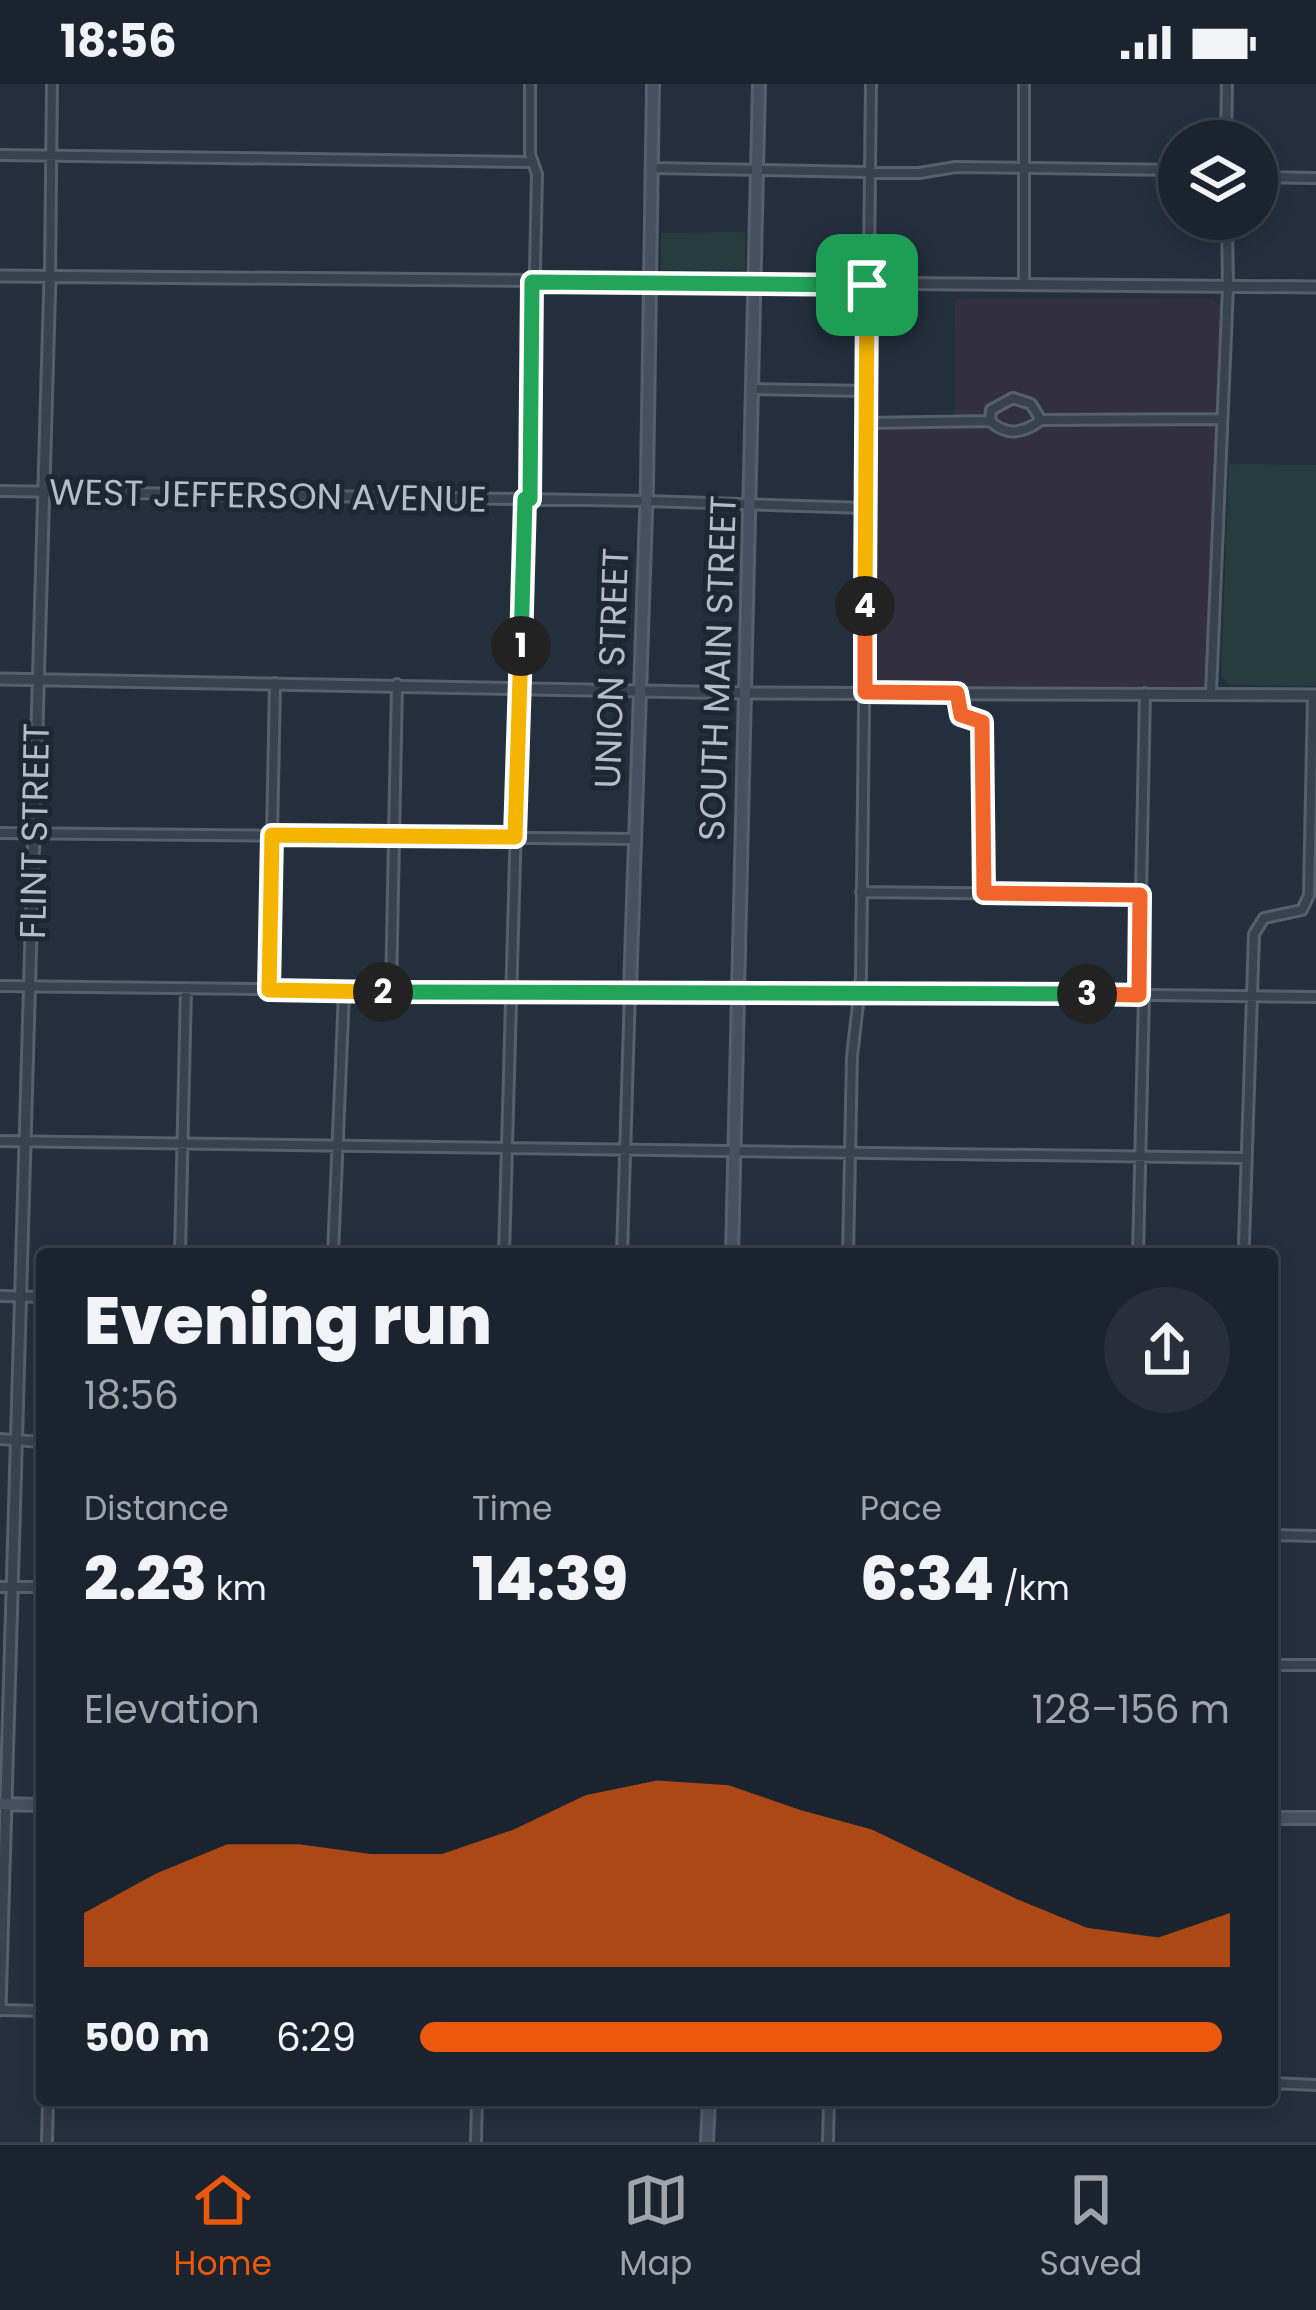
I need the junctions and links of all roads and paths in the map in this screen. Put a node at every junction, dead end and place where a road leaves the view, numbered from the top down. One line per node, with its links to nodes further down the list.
1 (52, 84): 10 (street, FLINT STREET)
2 (530, 84): 11 (street)
3 (653, 84): 12 (main road, UNION STREET)
4 (759, 84): 14 (main road, SOUTH MAIN STREET)
5 (872, 84): 16 (street)
6 (1024, 84): 13 (street)
7 (1227, 84): 8 (street)
8 (1226, 120)
9 (0, 155): 10 (street)
10 (51, 155): 11 (street); 21 (street, FLINT STREET)
11 (531, 162): 22 (street)
12 (652, 168): 14 (street); 23 (main road, UNION STREET)
13 (1024, 169): 15 (street); 16 (street); 26 (street)
14 (758, 170): 16 (street); 24 (main road, SOUTH MAIN STREET)
15 (1158, 170)
16 (869, 172): 25 (street)
17 (1278, 177): 18 (street)
18 (1316, 178)
19 (1227, 240): 27 (street)
20 (0, 276): 21 (street)
21 (50, 276): 22 (street); 36 (street, FLINT STREET)
22 (532, 282): 23 (street); 37 (street)
23 (651, 284): 24 (street); 38 (main road, UNION STREET)
24 (755, 284): 25 (street); 29 (main road, SOUTH MAIN STREET)
25 (867, 285): 26 (street); 30 (street)
26 (1024, 285): 27 (street)
27 (1228, 286): 28 (street); 31 (street)
28 (1316, 287)
29 (754, 389): 30 (street); 39 (main road, SOUTH MAIN STREET)
30 (868, 391): 34 (street)
31 (1221, 419): 32 (street); 51 (street)
32 (1041, 420): 33 (street); 33 (street)
33 (990, 421): 34 (street)
34 (868, 423): 40 (street)
35 (0, 491): 36 (street, WEST JEFFERSON AVENUE)
36 (43, 492): 37 (street, WEST JEFFERSON AVENUE); 42 (street, FLINT STREET)
37 (528, 499): 38 (street, WEST JEFFERSON AVENUE); 45 (street)
38 (646, 501): 39 (street, WEST JEFFERSON AVENUE); 46 (main road, UNION STREET)
39 (752, 506): 40 (street, WEST JEFFERSON AVENUE); 48 (main road, SOUTH MAIN STREET)
40 (866, 508): 47 (street)
41 (0, 679): 42 (street)
42 (38, 679): 43 (street); 54 (street, FLINT STREET)
43 (275, 683): 44 (street); 55 (street)
44 (398, 684): 45 (street); 56 (street)
45 (520, 686): 46 (street); 57 (street)
46 (640, 690): 48 (street); 58 (main road, UNION STREET)
47 (865, 692): 48 (street); 49 (street); 59 (street)
48 (747, 693): 67 (main road, SOUTH MAIN STREET)
49 (957, 693): 50 (street); 60 (street)
50 (1145, 693): 51 (street); 61 (street)
51 (1211, 693): 52 (street)
52 (1314, 695): 73 (street)
53 (0, 832): 54 (street)
54 (34, 832): 55 (street); 63 (street, FLINT STREET)
55 (272, 835): 56 (street); 65 (street)
56 (393, 836): 57 (street); 70 (street)
57 (515, 837): 58 (street); 71 (street)
58 (634, 839): 66 (main road, UNION STREET)
59 (861, 892): 60 (street); 69 (street)
60 (984, 893): 61 (street)
61 (1140, 895): 72 (street)
62 (0, 986): 63 (street)
63 (31, 986): 64 (street); 76 (street, FLINT STREET)
64 (186, 988): 65 (street); 77 (street)
65 (269, 990): 68 (street)
66 (630, 990): 67 (main road); 71 (street); 80 (street, UNION STREET)
67 (740, 990): 69 (street); 81 (main road, SOUTH MAIN STREET)
68 (344, 991): 70 (street); 78 (street)
69 (858, 991): 72 (street); 82 (street)
70 (391, 992): 71 (street)
71 (510, 992): 79 (street)
72 (1142, 995): 73 (street); 83 (street)
73 (1253, 996): 74 (street); 84 (street)
74 (1316, 997)
75 (0, 1141): 76 (street)
76 (26, 1142): 77 (street); 94 (street, FLINT STREET)
77 (182, 1143): 78 (street); 86 (street)
78 (340, 1145): 79 (street); 87 (street)
79 (507, 1146): 80 (street); 88 (street)
80 (625, 1148): 81 (street); 89 (street, UNION STREET)
81 (735, 1149): 82 (street); 90 (main road, SOUTH MAIN STREET)
82 (849, 1150): 83 (street); 91 (street)
83 (1140, 1156): 84 (street); 92 (street)
84 (1246, 1158): 85 (street)
85 (1244, 1242)
86 (180, 1248)
87 (333, 1248)
88 (504, 1248)
89 (622, 1248)
90 (732, 1248)
91 (848, 1248)
92 (1138, 1248)
93 (0, 1296): 94 (street)
94 (22, 1297): 95 (street); 97 (street, FLINT STREET)
95 (36, 1297)
96 (0, 1439): 97 (street)
97 (17, 1442): 98 (street); 101 (street, FLINT STREET)
98 (36, 1442)
99 (1278, 1535): 100 (street)
100 (1316, 1536)
101 (6, 1587): 104 (street, FLINT STREET)
102 (1278, 1665): 103 (street)
103 (1316, 1666)
104 (3, 1804): 105 (main road); 108 (street, FLINT STREET)
105 (36, 1804)
106 (1278, 1818): 107 (main road)
107 (1316, 1818)
108 (0, 2010): 109 (street)
109 (36, 2011)
110 (1278, 2083): 111 (street)
111 (1316, 2085)
112 (48, 2106): 116 (street)
113 (477, 2106): 117 (street)
114 (709, 2106): 118 (main road)
115 (830, 2106): 119 (street)
116 (47, 2142)
117 (476, 2142)
118 (707, 2142)
119 (828, 2142)

